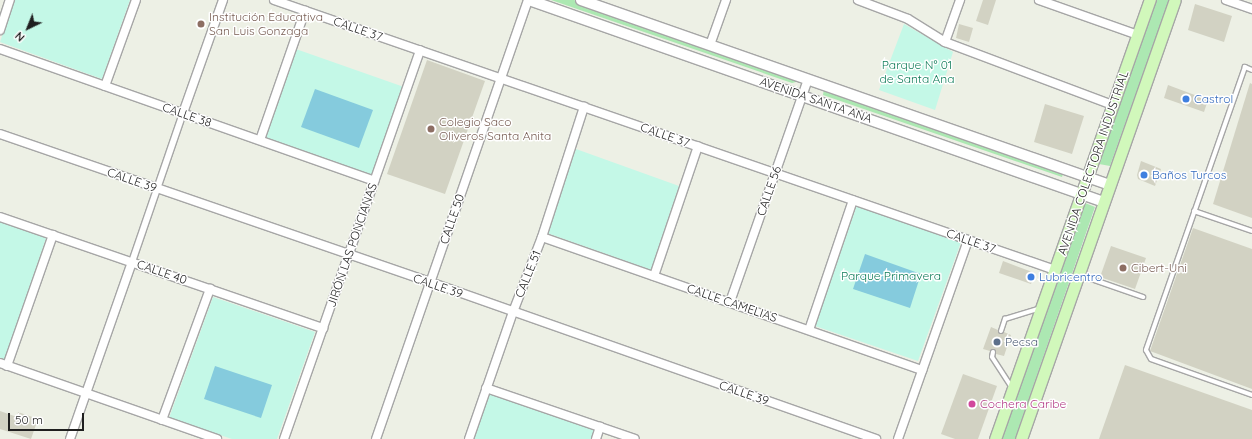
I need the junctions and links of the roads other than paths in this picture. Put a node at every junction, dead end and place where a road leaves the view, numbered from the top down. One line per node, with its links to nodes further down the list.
1 (10, 0): 16 (street)
2 (136, 0): 25 (street)
3 (223, 0): 29 (street)
4 (274, 0): 15 (street, CALLE 37)
5 (528, 0): 23 (street, CALLE 50); 26 (street, AVENIDA SANTA ANA)
6 (581, 0): 19 (street, AVENIDA SANTA ANA)
7 (726, 0): 19 (street)
8 (858, 0): 18 (street)
9 (960, 0): 18 (street)
10 (1039, 0): 17 (street)
11 (1150, 0): 17 (main road, AVENIDA COLECTORA INDUSTRIAL)
12 (1175, 0): 36 (main road, AVENIDA COLECTORA INDUSTRIAL)
13 (1226, 0): 14 (street)
14 (1247, 5)
15 (305, 11): 21 (street, CALLE 37); 31 (street)
16 (0, 30)
17 (1138, 35): 27 (main road, AVENIDA COLECTORA INDUSTRIAL)
18 (945, 42): 27 (street)
19 (710, 45): 24 (street, AVENIDA SANTA ANA)
20 (0, 49): 25 (street, CALLE 38)
21 (420, 50): 23 (street, CALLE 37); 35 (street, JIRÓN LAS PONCIANAS)
22 (1252, 70): 41 (lane)
23 (501, 78): 28 (street, CALLE 37); 52 (street, CALLE 50)
24 (808, 79): 26 (street, CALLE 56); 34 (street, AVENIDA SANTA ANA)
25 (105, 86): 29 (street, CALLE 38)
26 (803, 96): 33 (street, CALLE 56); 38 (street, AVENIDA SANTA ANA)
27 (1113, 105): 34 (main road, AVENIDA COLECTORA INDUSTRIAL)
28 (584, 107): 32 (street, CALLE 37); 45 (street, CALLE 51)
29 (183, 113): 31 (street, CALLE 38); 37 (street)
30 (0, 134): 37 (street, CALLE 39)
31 (260, 140): 35 (street, CALLE 38)
32 (698, 146): 33 (street, CALLE 37); 51 (street)
33 (775, 173): 39 (street, CALLE 37); 55 (street, CALLE 56)
34 (1088, 177): 36 (street, AVENIDA SANTA ANA); 38 (main road, AVENIDA COLECTORA INDUSTRIAL)
35 (374, 181): 47 (street, JIRÓN LAS PONCIANAS)
36 (1110, 185): 40 (main road, AVENIDA COLECTORA INDUSTRIAL)
37 (157, 189): 47 (street, CALLE 39); 48 (street)
38 (1082, 194): 40 (street, AVENIDA SANTA ANA); 49 (main road, AVENIDA COLECTORA INDUSTRIAL)
39 (853, 200): 46 (street, CALLE 37); 59 (street)
40 (1104, 202): 50 (main road, AVENIDA COLECTORA INDUSTRIAL)
41 (1194, 211): 43 (lane); 67 (lane)
42 (0, 217): 44 (street, CALLE 40)
43 (1252, 231)
44 (53, 234): 48 (street, CALLE 40); 62 (street)
45 (542, 237): 51 (street, CALLE CAMELIAS); 57 (street, CALLE 51)
46 (968, 240): 49 (street, CALLE 37); 63 (street)
47 (348, 255): 52 (street, CALLE 39); 58 (street, JIRÓN LAS PONCIANAS)
48 (132, 262): 53 (street, CALLE 40); 66 (street)
49 (1055, 270): 56 (main road, AVENIDA COLECTORA INDUSTRIAL)
50 (1078, 274): 54 (lane); 80 (main road, AVENIDA COLECTORA INDUSTRIAL)
51 (654, 276): 55 (street, CALLE CAMELIAS)
52 (430, 282): 57 (street, CALLE 39); 73 (street, CALLE 50)
53 (210, 289): 58 (street, CALLE 40); 68 (street)
54 (1143, 297)
55 (730, 302): 59 (street, CALLE CAMELIAS)
56 (1042, 307): 60 (lane); 65 (main road, AVENIDA COLECTORA INDUSTRIAL)
57 (513, 312): 64 (street, CALLE 51); 77 (street, CALLE 39)
58 (323, 328): 72 (street, JIRÓN LAS PONCIANAS)
59 (809, 330): 63 (street, CALLE CAMELIAS)
60 (1001, 331)
61 (993, 352): 65 (lane)
62 (4, 365): 66 (street)
63 (922, 370): 78 (street)
64 (486, 388): 69 (street); 74 (street, CALLE 51)
65 (1013, 390): 79 (main road, AVENIDA COLECTORA INDUSTRIAL)
66 (86, 394): 68 (street); 70 (street)
67 (1252, 395)
68 (162, 420): 71 (street)
69 (600, 427): 75 (street); 76 (street)
70 (70, 439)
71 (217, 439)
72 (284, 439)
73 (376, 439)
74 (469, 439)
75 (596, 439)
76 (635, 439)
77 (876, 439)
78 (898, 439)
79 (995, 439)
80 (1022, 439)

